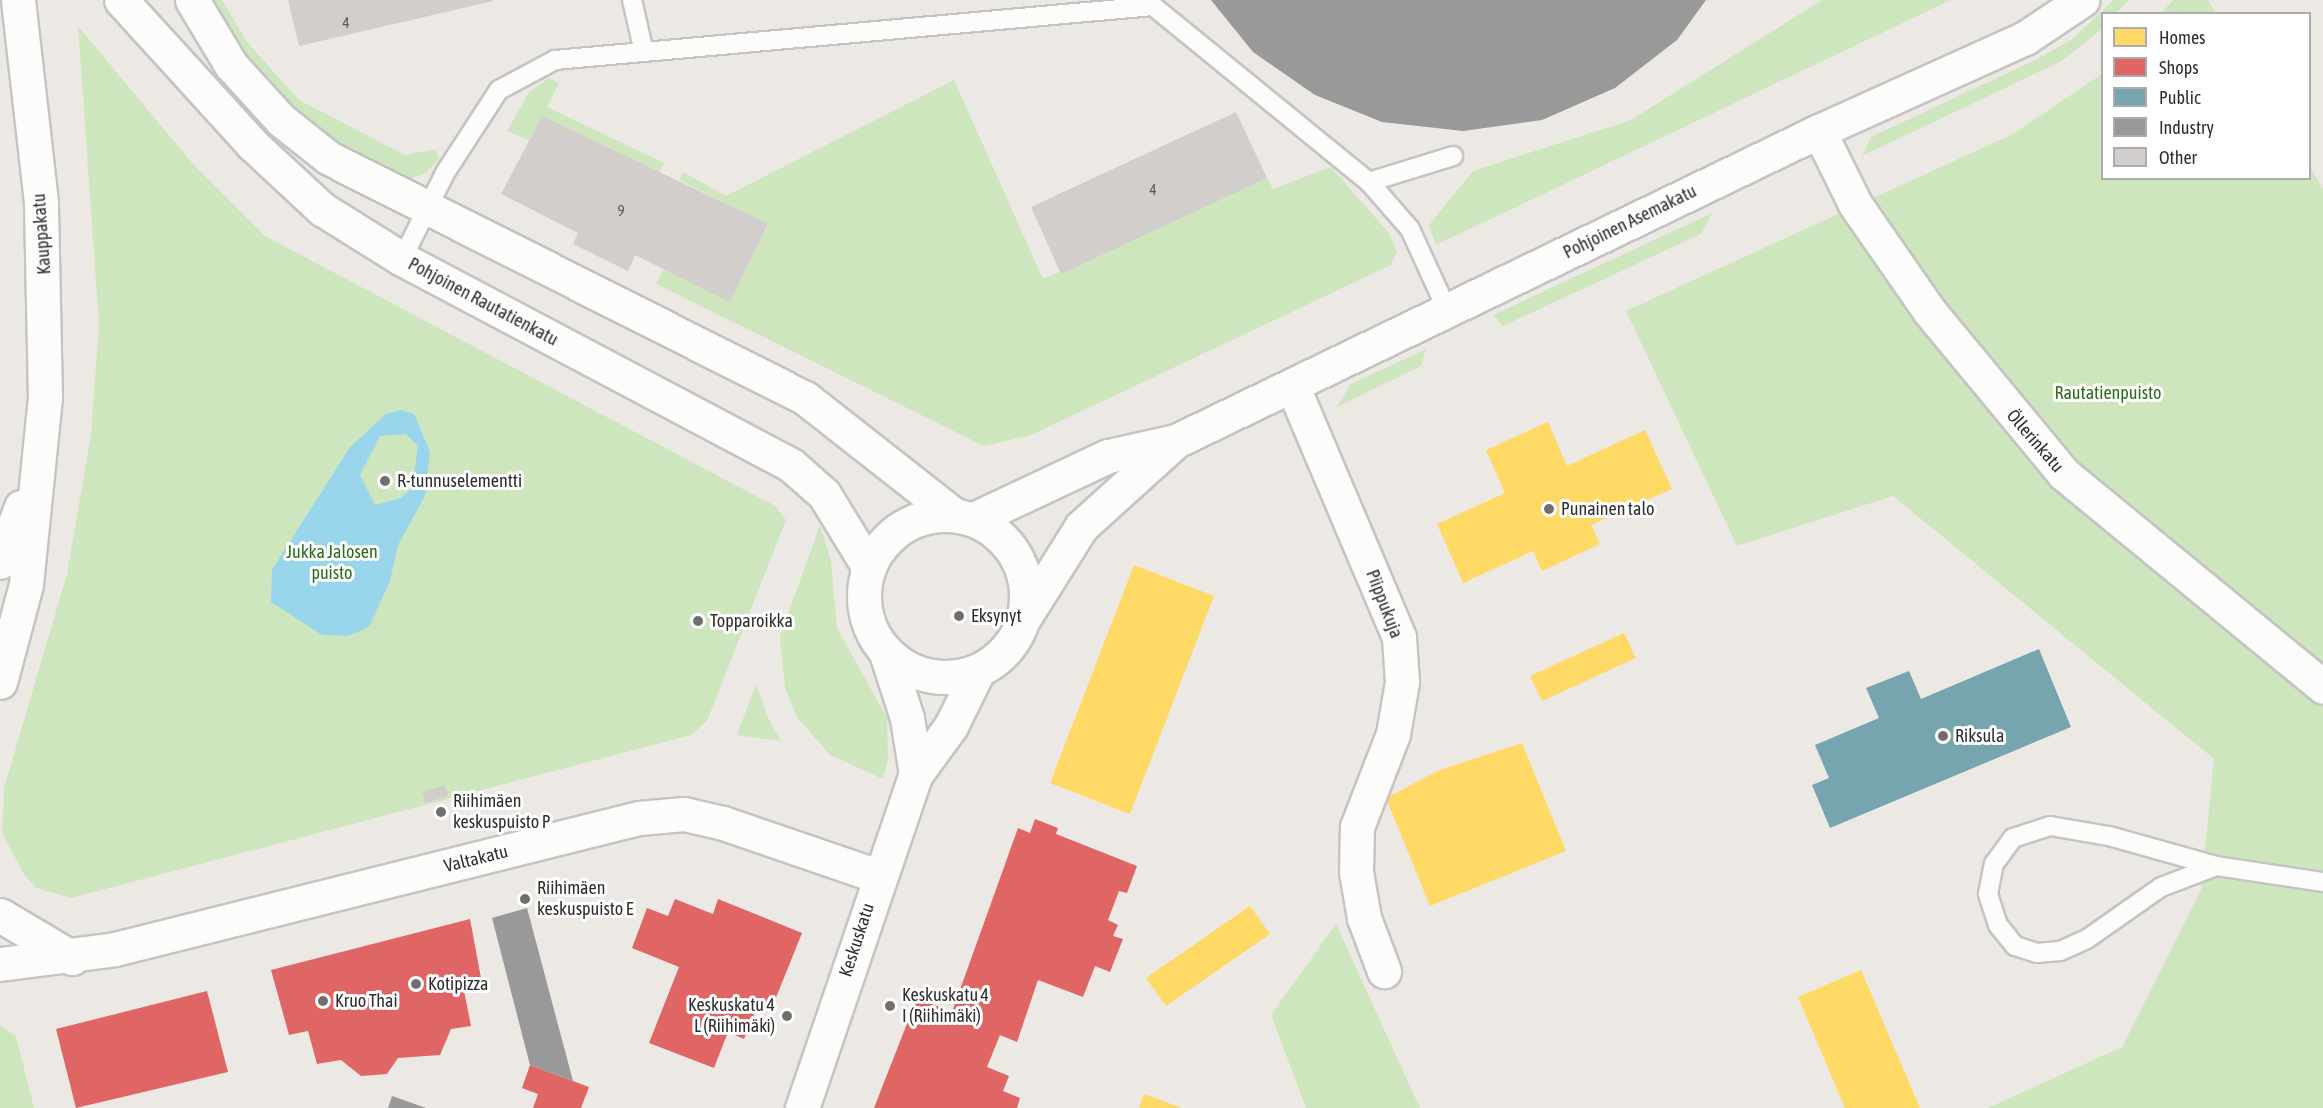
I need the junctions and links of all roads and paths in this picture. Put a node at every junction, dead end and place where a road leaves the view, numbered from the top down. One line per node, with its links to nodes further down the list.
1 (18, 0): 15 (street, Kauppakatu)
2 (121, 0): 11 (street, Pohjoinen Rautatienkatu)
3 (192, 0): 10 (street)
4 (632, 0): 6 (lane)
5 (2082, 0): 7 (street, Pohjoinen Asemakatu)
6 (644, 52): 9 (lane); 10 (lane)
7 (1819, 131): 12 (street, Pohjoinen Asemakatu); 23 (street, Öllerinkatu)
8 (1453, 156): 9 (lane)
9 (1370, 182): 12 (lane)
10 (426, 209): 11 (lane); 16 (street)
11 (402, 259): 18 (street, Pohjoinen Rautatienkatu)
12 (1447, 310): 13 (street, Pohjoinen Asemakatu)
13 (1292, 385): 14 (street, Pohjoinen Asemakatu); 31 (street, Piippukuja)
14 (1176, 441): 16 (street, Pohjoinen Asemakatu); 19 (street, Pohjoinen Asemakatu)
15 (35, 469): 17 (street, Kauppakatu); 22 (street, Kauppakatu)
16 (963, 517): 18 (street); 19 (street)
17 (0, 562)
18 (868, 566): 20 (street)
19 (1023, 620): 21 (street)
20 (886, 653): 21 (street); 24 (street, Keskuskatu)
21 (978, 671): 24 (street, Keskuskatu)
22 (0, 682)
23 (2323, 687)
24 (916, 774): 26 (street, Keskuskatu)
25 (2216, 866): 25 (lane); 27 (lane)
26 (878, 876): 29 (street, Valtakatu); 32 (street, Keskuskatu)
27 (2323, 882)
28 (0, 915): 29 (street)
29 (72, 958): 30 (street, Valtakatu)
30 (0, 964)
31 (1384, 971)
32 (802, 1108)

